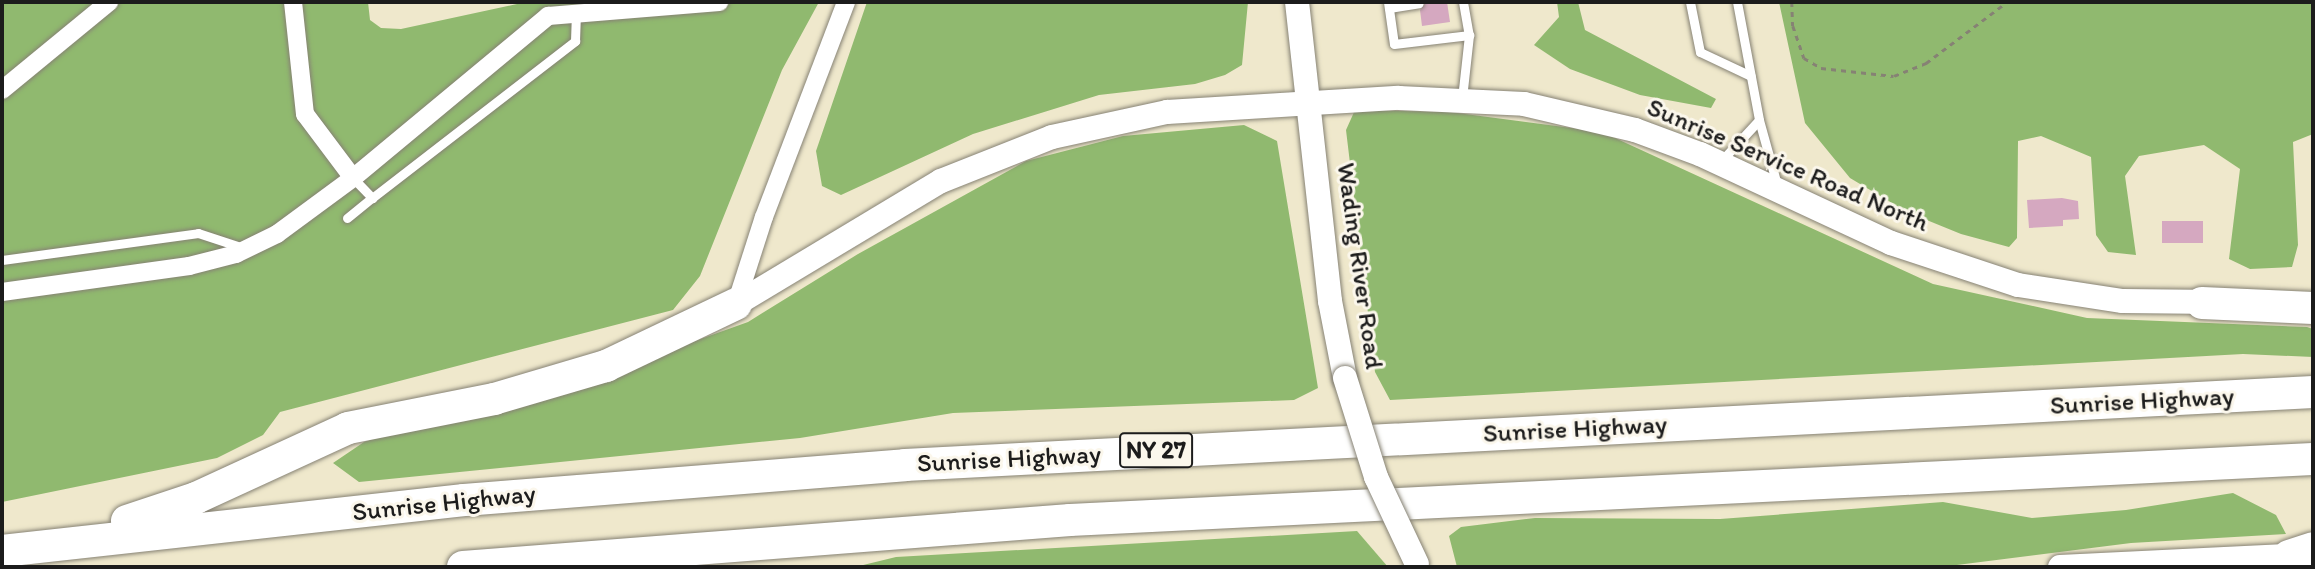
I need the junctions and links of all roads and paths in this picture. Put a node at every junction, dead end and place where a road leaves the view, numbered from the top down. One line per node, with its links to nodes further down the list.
1 (109, 2): 17 (street)
2 (293, 2): 22 (street)
3 (719, 2): 12 (street)
4 (846, 2): 31 (street)
5 (1297, 2): 19 (street, Wading River Road)
6 (1464, 2): 15 (lane)
7 (1690, 2): 16 (lane)
8 (1737, 2): 16 (lane)
9 (1791, 2): 10 (path)
10 (2007, 2)
11 (1419, 3): 13 (lane)
12 (612, 5): 14 (street)
13 (1389, 5): 15 (lane)
14 (576, 12): 22 (street); 24 (lane)
15 (1469, 35): 18 (lane)
16 (1751, 76): 20 (lane)
17 (2, 90)
18 (1462, 99): 19 (street, Sunrise Service Road North); 21 (street, Sunrise Service Road North)
19 (1307, 102): 31 (street, Sunrise Service Road North); 38 (street, Wading River Road, bridge)
20 (1759, 120): 21 (lane); 23 (lane)
21 (1720, 162): 23 (street, Sunrise Service Road North)
22 (353, 178): 24 (lane); 26 (street)
23 (1778, 190): 30 (street, Sunrise Service Road North)
24 (372, 198): 25 (lane)
25 (347, 218)
26 (247, 249): 27 (lane); 28 (street)
27 (2, 260)
28 (2, 292)
29 (2313, 294): 30 (street, Sunrise Service Road North)
30 (2202, 303): 32 (highway)
31 (736, 304): 35 (highway)
32 (2313, 308)
33 (2313, 392): 36 (highway, Sunrise Highway / NY 27)
34 (2313, 459): 39 (highway)
35 (2, 545)
36 (2, 551)
37 (2305, 553): 40 (street)
38 (1418, 566)
39 (463, 567)
40 (2060, 567)

